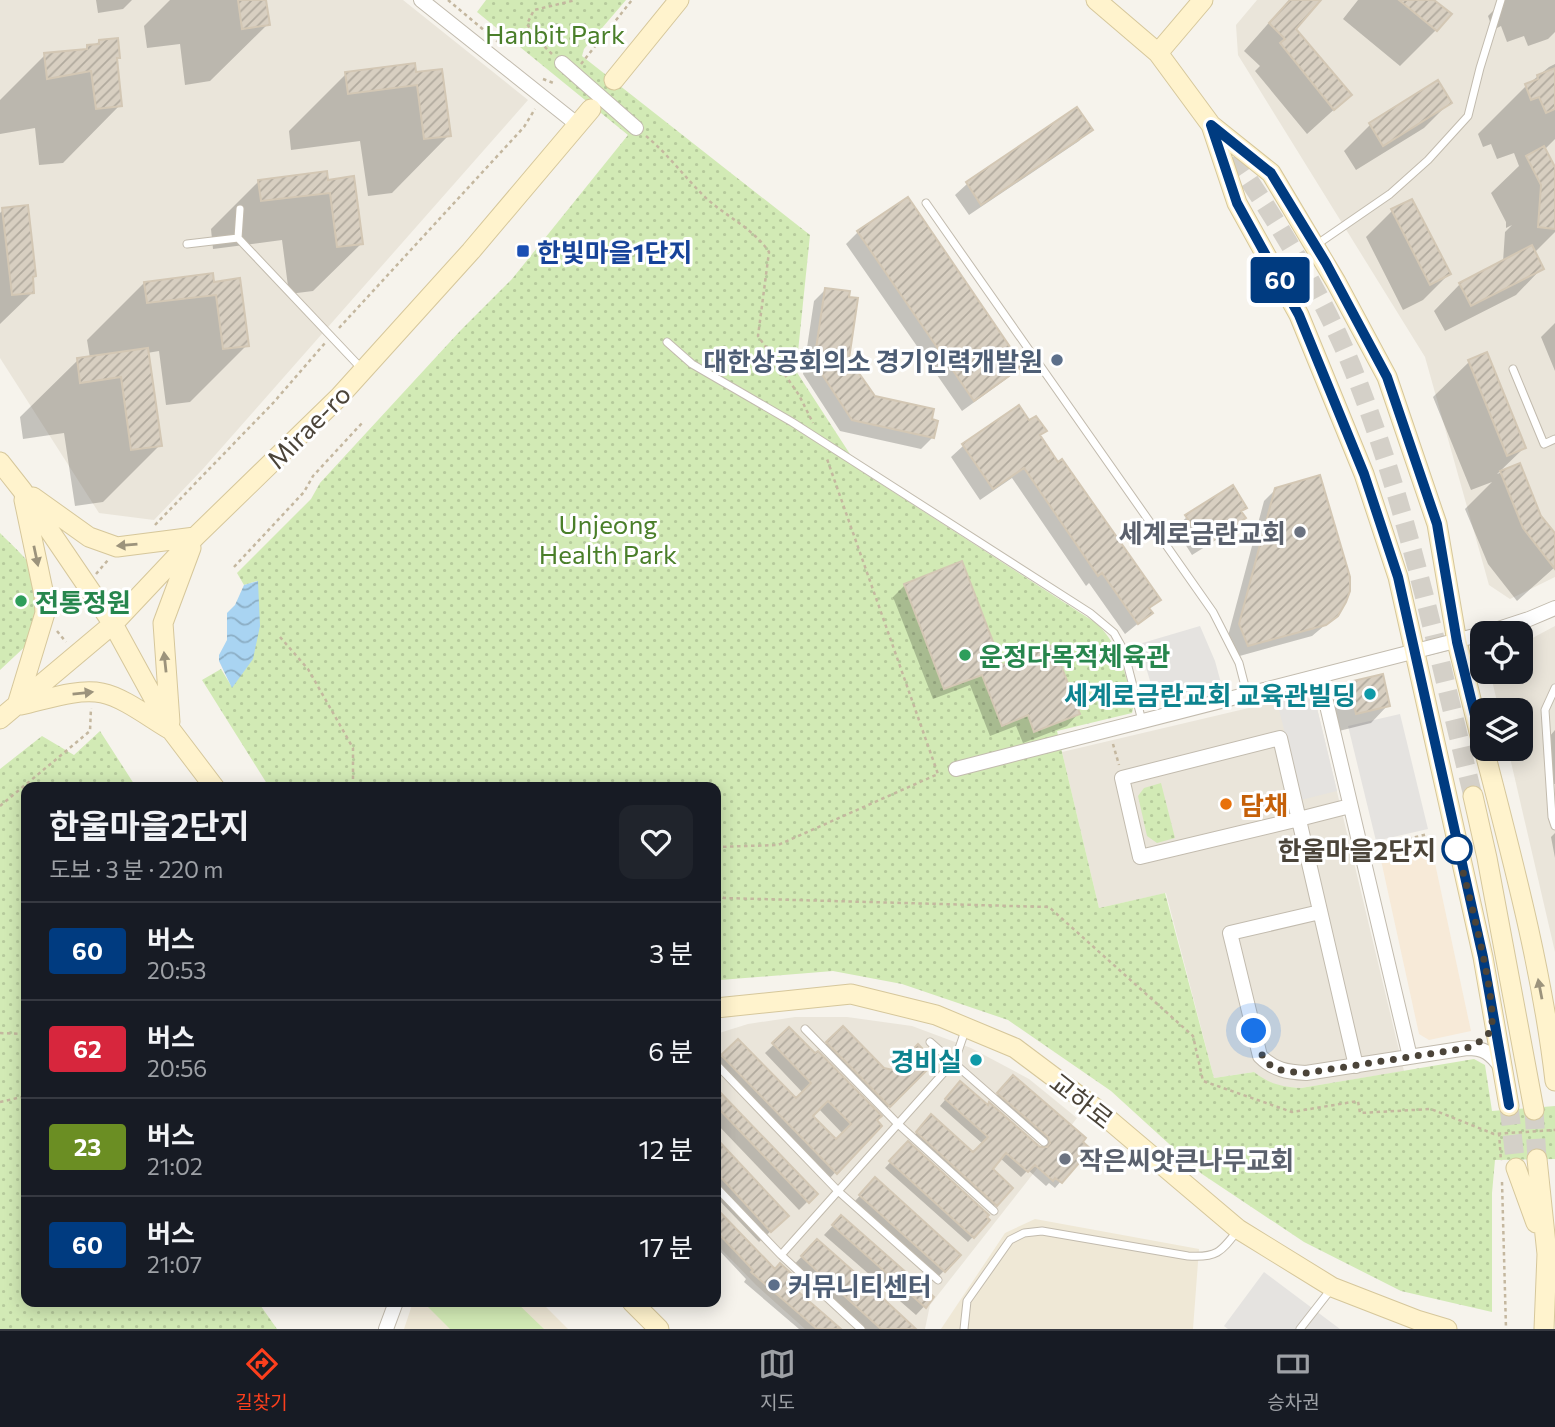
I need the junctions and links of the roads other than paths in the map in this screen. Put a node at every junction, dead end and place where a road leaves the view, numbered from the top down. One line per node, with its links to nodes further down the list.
1 (421, 0): 10 (street)
2 (679, 0): 8 (street)
3 (1096, 0): 6 (street)
4 (1203, 0): 6 (street)
5 (1501, 0): 17 (lane)
6 (1157, 53): 11 (street)
7 (562, 63): 12 (street)
8 (614, 80)
9 (591, 109): 10 (street, Mirae-ro)
10 (578, 125): 20 (street, Mirae-ro)
11 (1211, 125): 17 (street); 30 (street)
12 (636, 128)
13 (926, 203): 33 (lane)
14 (240, 209): 15 (lane)
15 (238, 238): 16 (lane); 20 (lane)
16 (187, 244)
17 (1315, 245): 29 (street)
18 (667, 342): 37 (lane)
19 (1513, 369): 21 (lane)
20 (364, 371): 24 (street, Mirae-ro)
21 (1555, 439)
22 (0, 462): 23 (street)
23 (22, 490): 24 (street, one-way to 23); 27 (street); 35 (street, one-way to 35)
24 (195, 537): 27 (street, Mirae-ro); 38 (street, one-way to 24)
25 (1555, 608): 26 (street)
26 (1523, 621)
27 (113, 624): 35 (street, Mirae-ro); 38 (street)
28 (1470, 638): 29 (street)
29 (1457, 642): 30 (street); 34 (street)
30 (1413, 652): 31 (street); 48 (street)
31 (1320, 676): 33 (street); 43 (street)
32 (1555, 688): 45 (lane)
33 (1247, 694): 37 (street)
34 (1471, 698)
35 (16, 706): 36 (street, Mirae-ro); 38 (street, one-way to 38)
36 (0, 719)
37 (1142, 722): 40 (street)
38 (171, 730): 41 (street)
39 (1487, 761): 58 (street, one-way to 39)
40 (956, 769)
41 (210, 782)
42 (1473, 796): 60 (street)
43 (1350, 806): 44 (street); 53 (street)
44 (1299, 819): 44 (street); 46 (street)
45 (1555, 826)
46 (1320, 912): 55 (street); 55 (street)
47 (721, 1007): 49 (street, 교하로)
48 (1494, 1015): 52 (street); 57 (street)
49 (966, 1028): 54 (lane); 69 (street, 교하로)
50 (805, 1029): 61 (lane)
51 (930, 1042): 54 (lane)
52 (1467, 1048): 53 (street); 57 (street)
53 (1410, 1057): 55 (street)
54 (952, 1064): 61 (lane); 62 (lane)
55 (1356, 1066)
56 (721, 1069): 65 (lane)
57 (1504, 1071): 59 (street)
58 (1555, 1081)
59 (1509, 1105)
60 (1534, 1110)
61 (898, 1124): 65 (lane); 68 (lane)
62 (1044, 1142)
63 (1537, 1159): 70 (street)
64 (1506, 1167): 70 (street)
65 (838, 1191): 71 (lane); 72 (lane)
66 (721, 1192): 71 (lane)
67 (1555, 1194): 70 (street)
68 (994, 1211)
69 (1238, 1229): 73 (street, 교하로); 79 (lane)
70 (1547, 1254): 82 (street)
71 (781, 1255): 78 (lane)
72 (938, 1280)
73 (1332, 1287): 80 (lane); 81 (street, 교하로)
74 (394, 1307): 76 (street)
75 (637, 1307): 77 (street)
76 (386, 1329)
77 (659, 1329)
78 (861, 1329)
79 (964, 1329)
80 (1300, 1329)
81 (1447, 1329)
82 (1544, 1329)

